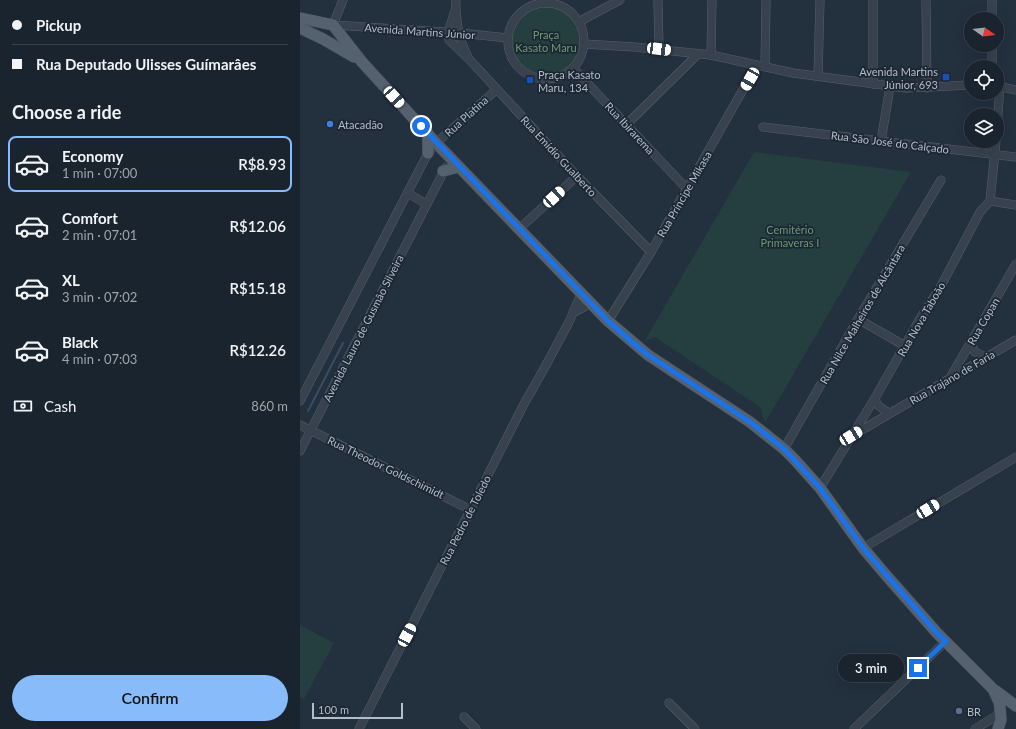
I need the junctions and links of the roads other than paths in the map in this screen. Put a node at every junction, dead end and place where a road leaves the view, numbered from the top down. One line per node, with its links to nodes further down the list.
1 (343, 0): 17 (street)
2 (456, 0): 13 (street, Rua Emídio Gualberto)
3 (620, 0): 12 (street)
4 (658, 0): 22 (street)
5 (712, 0): 24 (street)
6 (766, 0): 27 (street)
7 (820, 0): 29 (street)
8 (873, 0): 30 (street)
9 (926, 0): 34 (street)
10 (992, 0): 14 (street)
11 (544, 1): 15 (street); 20 (street)
12 (605, 4): 15 (street)
13 (455, 10): 18 (street, Rua Emídio Gualberto); 19 (street, Rua Emídio Gualberto)
14 (992, 12)
15 (580, 23): 21 (street)
16 (301, 26): 17 (main road); 26 (main road)
17 (333, 26): 18 (street, Avenida Martins Júnior); 26 (main road)
18 (448, 33): 19 (street, Avenida Martins Júnior); 25 (street, Rua Emídio Gualberto)
19 (460, 33): 20 (street, Avenida Martins Júnior); 25 (street, Rua Emídio Gualberto)
20 (508, 38): 28 (street)
21 (584, 44): 22 (street); 28 (street)
22 (659, 49): 23 (street)
23 (698, 54): 24 (street); 37 (street)
24 (711, 55): 27 (street)
25 (469, 59): 35 (street, Rua Emídio Gualberto)
26 (362, 62): 39 (main road)
27 (761, 66): 29 (street); 50 (street, Rua Príncipe Mikasa)
28 (574, 68): 37 (street, Rua Ibirarema)
29 (818, 76): 30 (street)
30 (873, 84): 32 (street)
31 (964, 85): 34 (street)
32 (890, 87): 34 (street); 40 (street)
33 (1004, 87): 36 (street)
34 (927, 88)
35 (496, 90): 41 (street, Rua Platina); 48 (street, Rua Emídio Gualberto)
36 (1016, 90)
37 (626, 125): 50 (street, Rua Ibirarema)
38 (763, 127): 40 (street, Rua São José do Calçado)
39 (428, 134): 41 (main road); 43 (main road)
40 (881, 141): 44 (street, Rua São José do Calçado)
41 (436, 143): 43 (street, Avenida Lauro de Gusmão Silveira); 46 (main road)
42 (996, 148): 44 (street)
43 (428, 153): 51 (street, Avenida Lauro de Gusmão Silveira)
44 (995, 156): 45 (street, Rua São José do Calçado); 52 (street)
45 (1016, 157)
46 (455, 163): 47 (main road); 55 (main road)
47 (443, 171): 53 (street, Avenida Lauro de Gusmão Silveira)
48 (577, 176): 55 (street); 56 (street, Rua Emídio Gualberto)
49 (941, 180): 61 (street, Rua Nilce Malheiros de Alcântara)
50 (687, 189): 56 (street, Rua Príncipe Mikasa)
51 (408, 193): 53 (street); 69 (street, Avenida Lauro de Gusmão Silveira)
52 (990, 201): 54 (street); 65 (street, Rua Nova Taboão)
53 (426, 204): 72 (street, Avenida Lauro de Gusmão Silveira)
54 (1016, 205)
55 (519, 228): 58 (main road)
56 (651, 252): 62 (street, Rua Príncipe Mikasa)
57 (1016, 264): 64 (street, Rua Copan)
58 (582, 294): 59 (main road); 60 (street, Rua Pedro de Toledo)
59 (591, 303): 60 (street); 62 (main road)
60 (573, 313): 78 (street, Rua Pedro de Toledo)
61 (858, 319): 65 (street); 74 (street, Rua Nilce Malheiros de Alcântara)
62 (608, 321): 74 (main road)
63 (1016, 340): 66 (street, Rua Trajano de Faria)
64 (970, 343): 66 (street); 67 (street, Rua Copan)
65 (905, 346): 68 (street, Rua Nova Taboão)
66 (986, 357): 67 (street, Rua Trajano de Faria)
67 (949, 379): 70 (street, Rua Trajano de Faria)
68 (875, 398): 70 (street); 73 (street, Rua Nova Taboão)
69 (300, 401)
70 (889, 413): 73 (street, Rua Trajano de Faria)
71 (300, 425): 72 (street, Rua Theodor Goldschimidt)
72 (311, 430): 75 (street, Avenida Lauro de Gusmão Silveira); 78 (street, Rua Theodor Goldschimidt)
73 (851, 436): 77 (street, Rua Nova Taboão)
74 (784, 449): 77 (main road)
75 (300, 451)
76 (1016, 457): 79 (street)
77 (820, 488): 79 (main road)
78 (471, 510): 87 (street, Rua Pedro de Toledo)
79 (863, 548): 80 (main road)
80 (946, 641): 81 (main road); 90 (street)
81 (993, 689): 83 (main road); 85 (main road)
82 (669, 703): 89 (street)
83 (1016, 706)
84 (1016, 711): 85 (main road)
85 (1001, 713): 91 (street); 92 (main road)
86 (464, 717): 88 (street)
87 (359, 729)
88 (476, 729)
89 (695, 729)
90 (854, 729)
91 (975, 729)
92 (998, 729)

